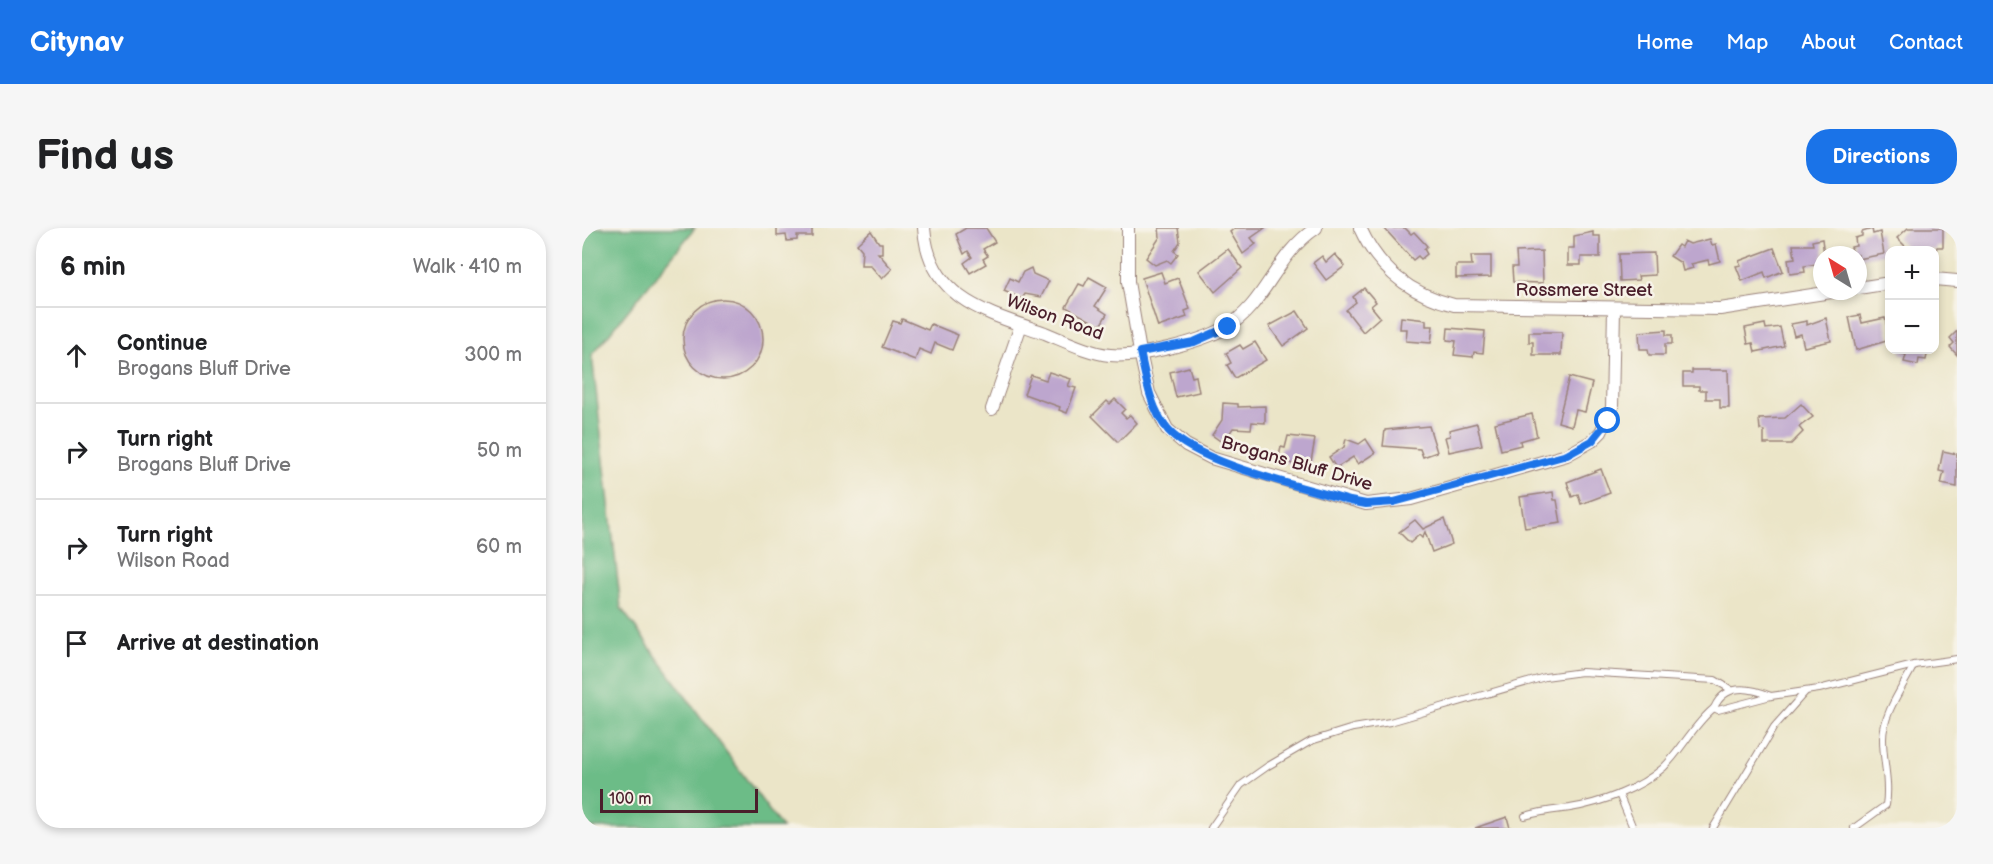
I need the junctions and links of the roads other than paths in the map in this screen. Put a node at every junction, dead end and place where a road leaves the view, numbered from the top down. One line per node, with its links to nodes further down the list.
1 (924, 228): 11 (street, Wilson Road)
2 (1128, 228): 12 (street, Brogans Bluff Drive)
3 (1316, 228): 12 (street, Wilson Road)
4 (1360, 228): 10 (street, Rossmere Street)
5 (1939, 279): 6 (street)
6 (1957, 281)
7 (1885, 284): 8 (street)
8 (1867, 287)
9 (1813, 295): 10 (street, Rossmere Street)
10 (1614, 309): 12 (street, Brogans Bluff Drive)
11 (1021, 325): 12 (street, Wilson Road); 13 (street)
12 (1140, 352)
13 (992, 409)
14 (1957, 659): 15 (lane)
15 (1914, 665): 17 (lane); 25 (lane)
16 (1730, 689): 18 (lane); 19 (lane); 22 (lane)
17 (1807, 691): 18 (lane); 24 (lane)
18 (1771, 696): 19 (lane)
19 (1714, 708): 20 (lane)
20 (1619, 794): 21 (lane); 23 (lane)
21 (1525, 816)
22 (1211, 828)
23 (1633, 828)
24 (1713, 828)
25 (1854, 828)

